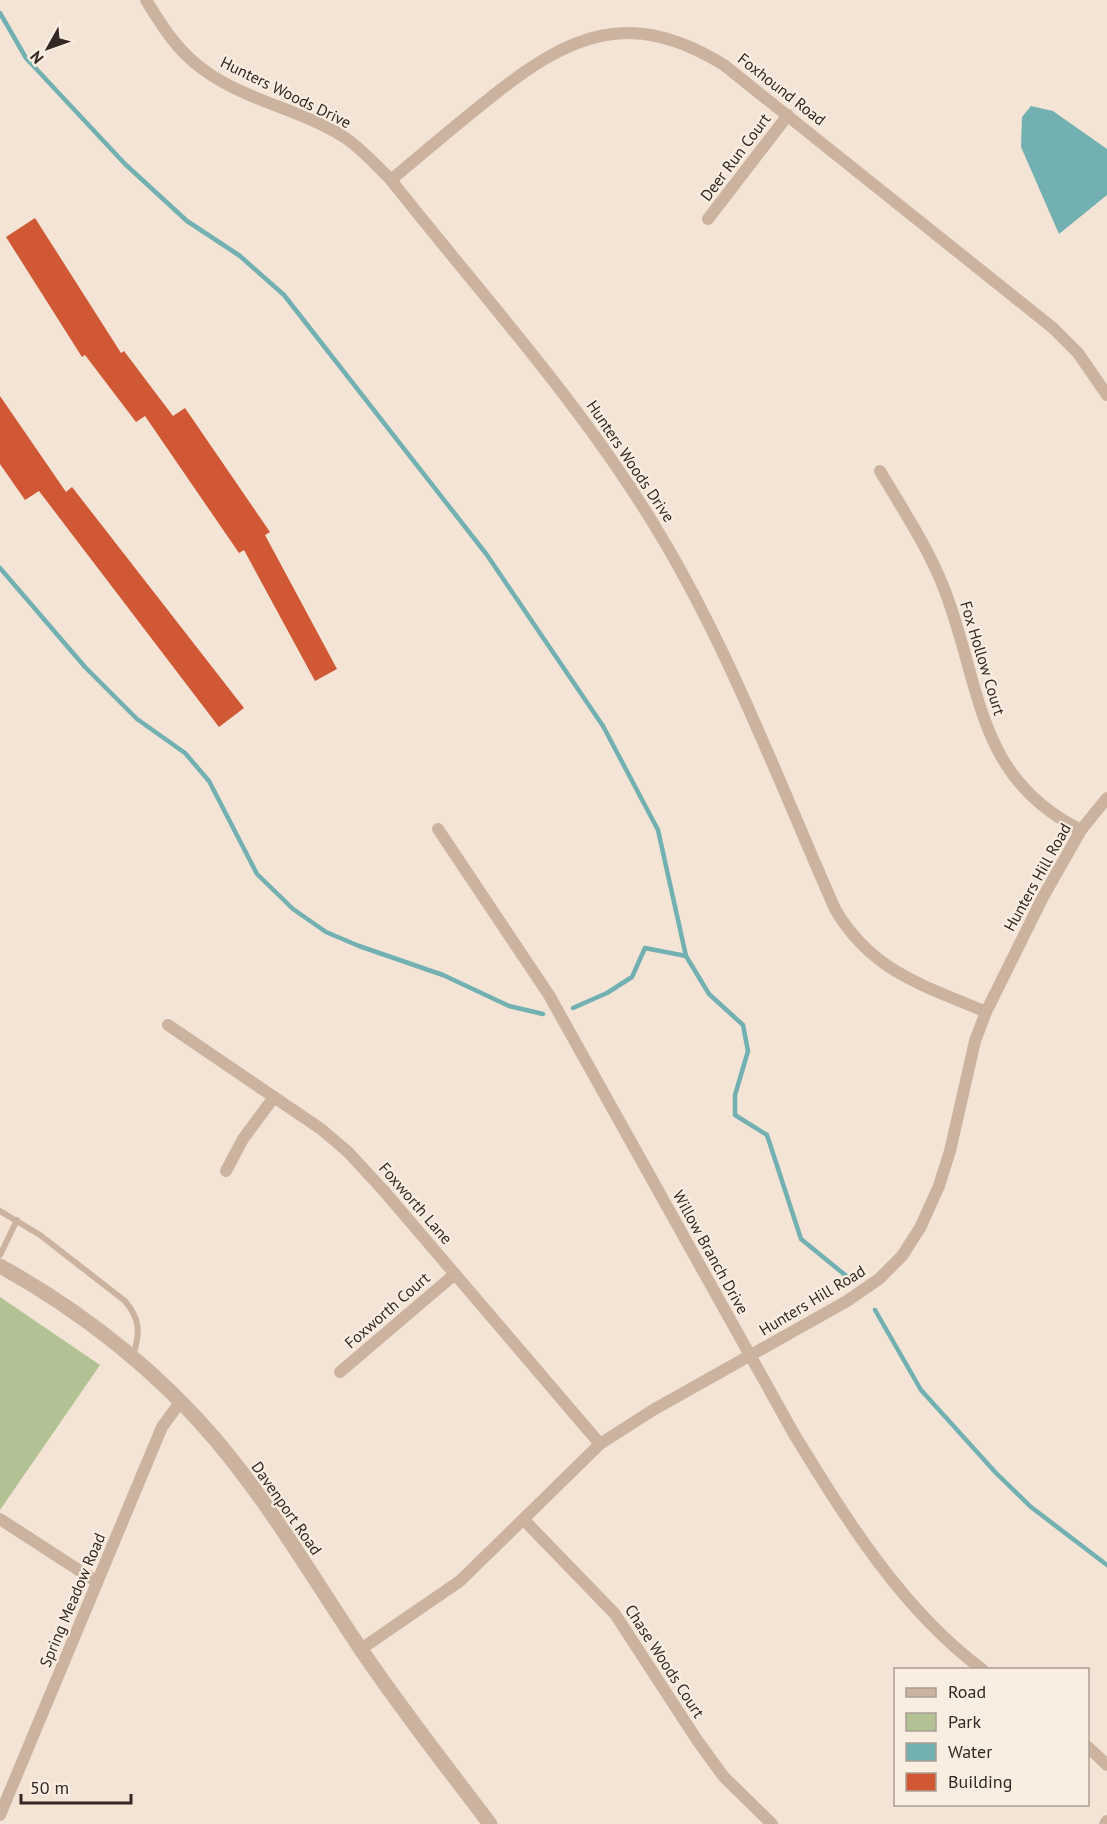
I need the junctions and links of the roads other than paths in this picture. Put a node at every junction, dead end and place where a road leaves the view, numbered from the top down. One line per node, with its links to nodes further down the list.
1 (146, 0): 3 (street, Hunters Woods Drive)
2 (788, 115): 3 (street, Foxhound Road); 4 (street, Deer Run Court); 5 (street, Foxhound Road)
3 (391, 180): 10 (street, Hunters Woods Drive)
4 (708, 219)
5 (1107, 395)
6 (880, 471): 9 (street, Fox Hollow Court)
7 (1107, 798): 9 (street, Hunters Hill Road)
8 (438, 829): 19 (street, Willow Branch Drive)
9 (1081, 830): 10 (street, Hunters Hill Road)
10 (986, 1012): 19 (street, Hunters Hill Road)
11 (168, 1025): 12 (street, Foxworth Lane)
12 (273, 1097): 13 (street); 18 (street, Foxworth Lane)
13 (226, 1171)
14 (0, 1211): 15 (lane)
15 (17, 1220): 16 (lane); 20 (lane)
16 (0, 1255)
17 (0, 1266): 20 (street, Davenport Road)
18 (455, 1274): 21 (street, Foxworth Court); 23 (street, Foxworth Lane)
19 (750, 1355): 23 (street, Hunters Hill Road); 28 (street, Willow Branch Drive)
20 (132, 1356): 22 (street, Davenport Road)
21 (340, 1372)
22 (181, 1401): 26 (street, Spring Meadow Road); 27 (street, Davenport Road)
23 (600, 1444): 25 (street, Hunters Hill Road)
24 (0, 1519): 26 (street)
25 (524, 1520): 27 (street, Hunters Hill Road); 33 (street, Chase Woods Court)
26 (97, 1582): 31 (street, Spring Meadow Road)
27 (361, 1649): 32 (street, Davenport Road)
28 (981, 1668)
29 (1089, 1749): 30 (street)
30 (1107, 1765)
31 (0, 1815)
32 (490, 1824)
33 (772, 1824)

